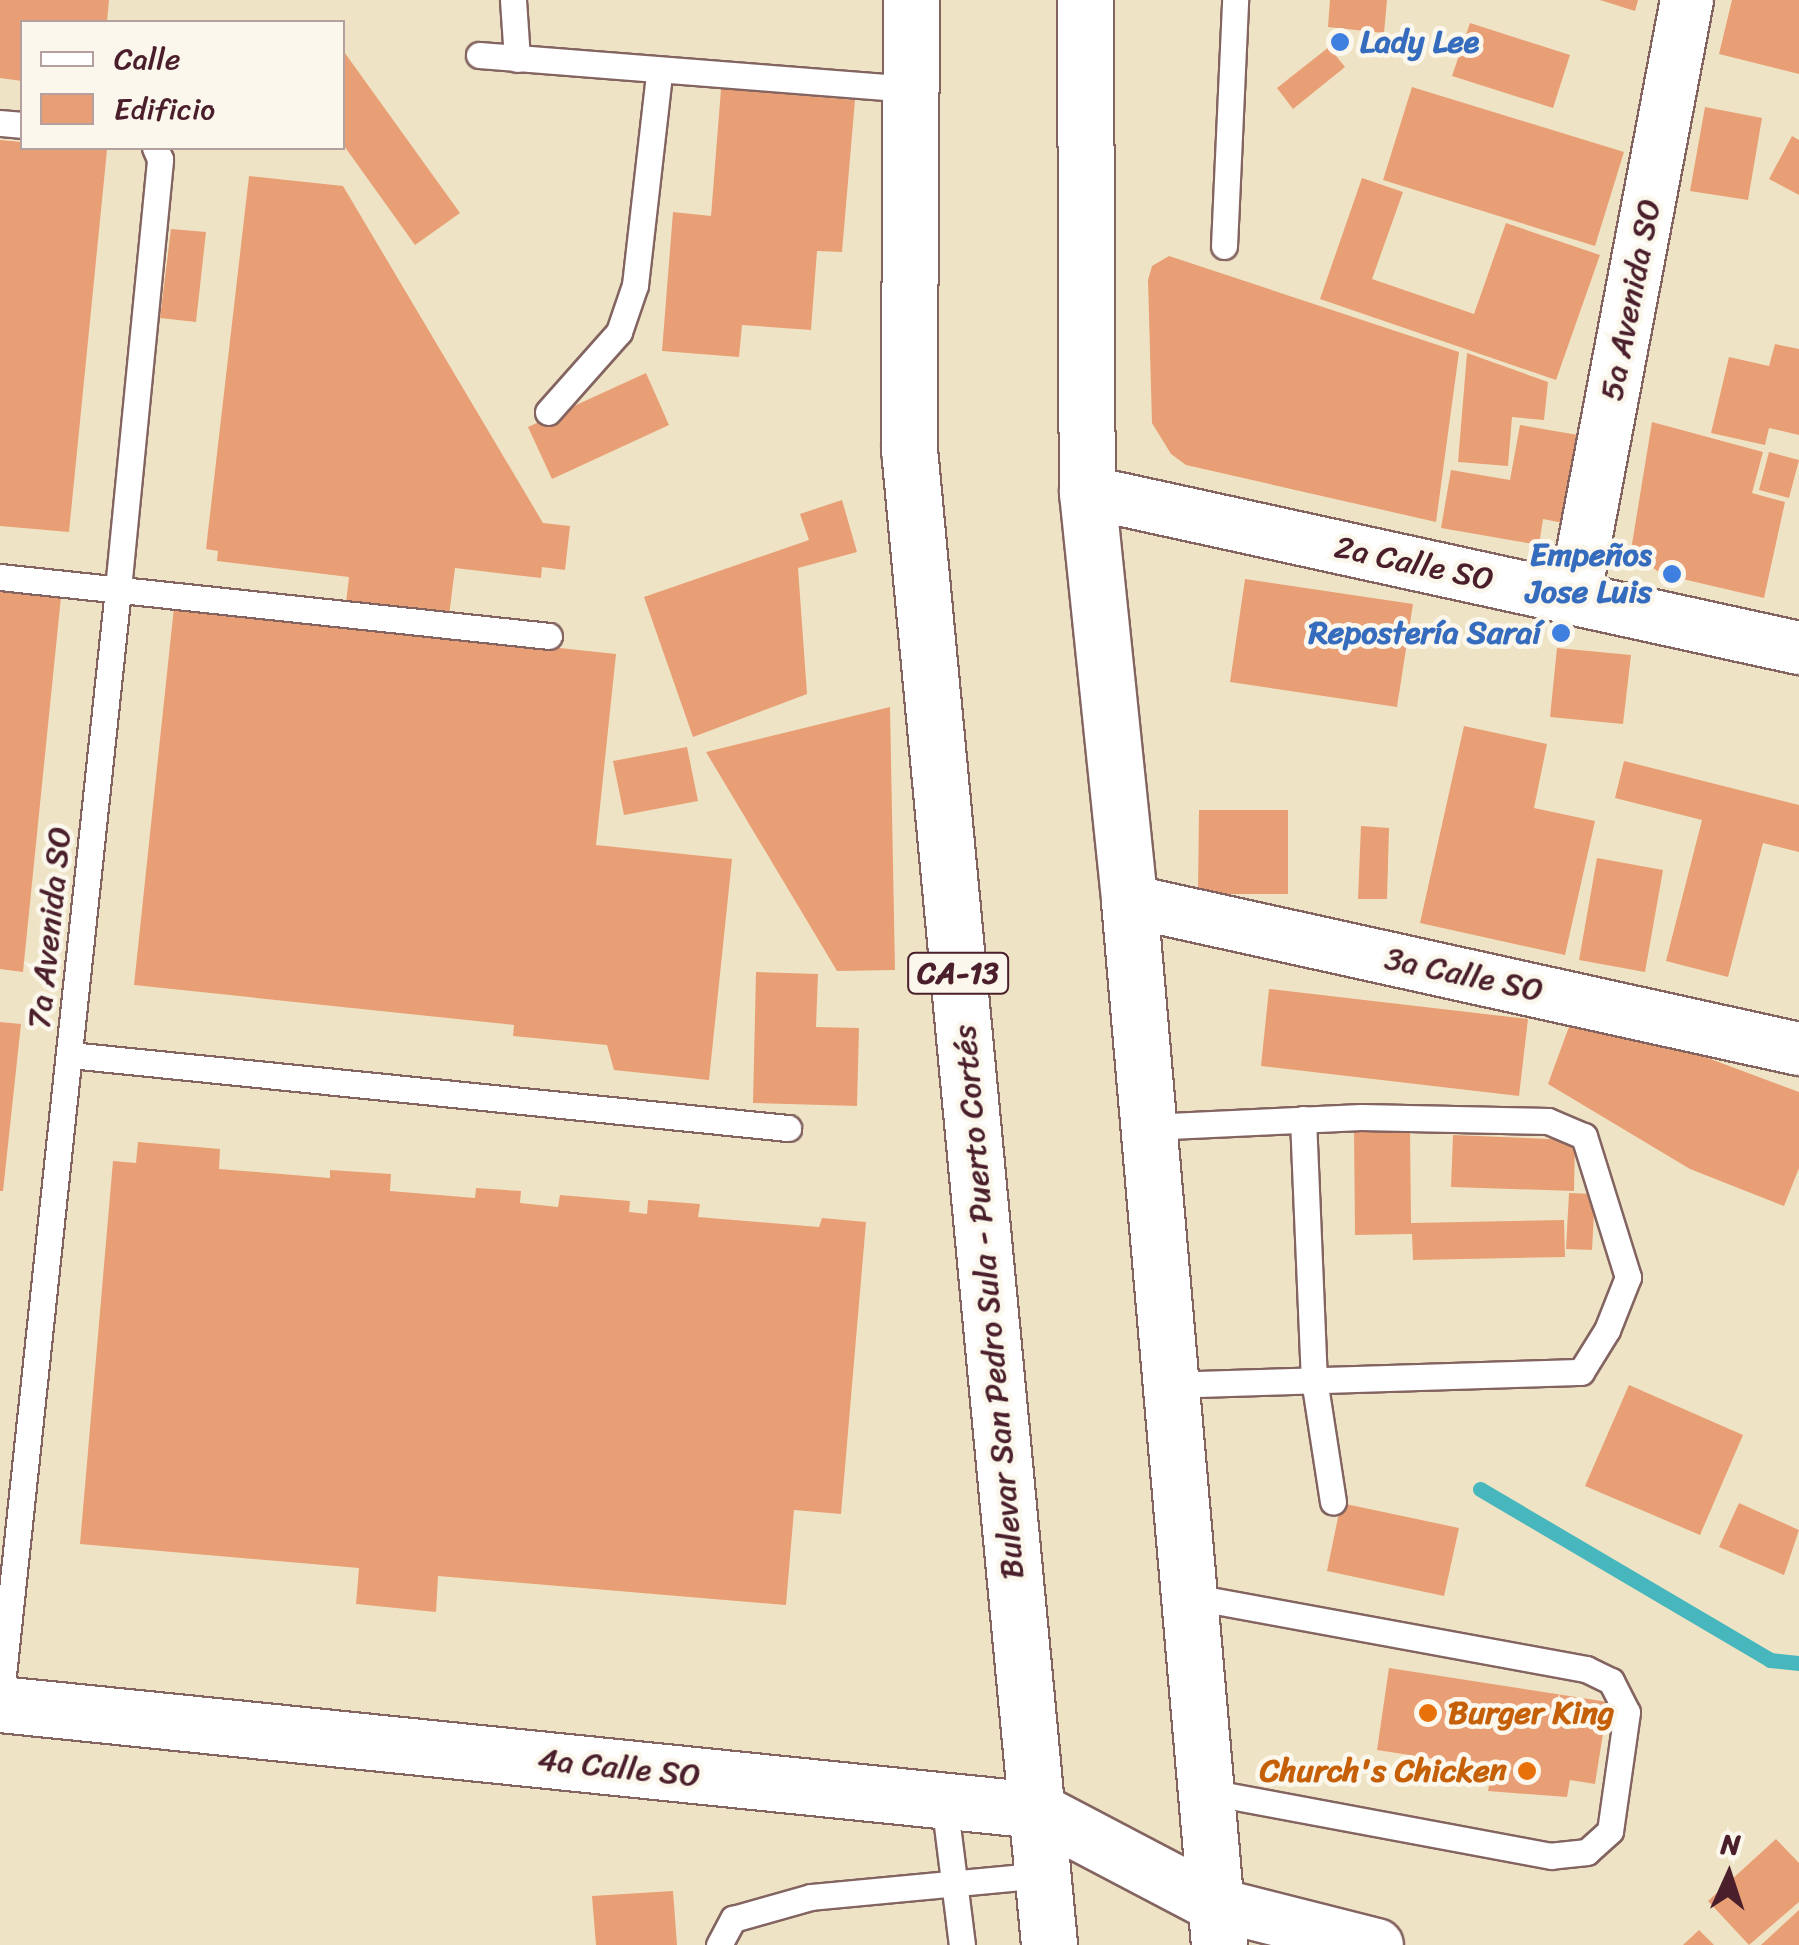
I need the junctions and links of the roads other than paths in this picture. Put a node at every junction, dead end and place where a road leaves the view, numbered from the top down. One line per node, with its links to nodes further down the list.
1 (514, 0): 7 (lane)
2 (911, 0): 9 (main road, Bulevar San Pedro Sula - Puerto Cortés / CA-13)
3 (1085, 0): 13 (main road)
4 (1235, 0): 11 (lane)
5 (1688, 0): 16 (street, 5a Avenida SO)
6 (478, 56): 7 (lane)
7 (517, 59): 8 (lane)
8 (659, 73): 9 (lane); 12 (lane)
9 (908, 88): 32 (main road, Bulevar San Pedro Sula - Puerto Cortés / CA-13)
10 (158, 153): 15 (lane, 7a Avenida SO)
11 (1224, 246)
12 (548, 412)
13 (1087, 492): 16 (street, 2a Calle SO); 19 (main road)
14 (0, 577): 15 (lane)
15 (118, 589): 17 (lane); 21 (lane, 7a Avenida SO)
16 (1574, 599): 18 (street, 2a Calle SO)
17 (549, 636)
18 (1799, 648)
19 (1129, 900): 20 (street, 3a Calle SO); 23 (main road)
20 (1799, 1049)
21 (70, 1055): 24 (lane); 29 (lane, 7a Avenida SO)
22 (1303, 1118): 23 (lane); 25 (lane); 25 (lane)
23 (1148, 1127): 26 (main road)
24 (788, 1128)
25 (1314, 1380): 26 (lane); 27 (lane)
26 (1170, 1385): 28 (main road)
27 (1333, 1502)
28 (1188, 1596): 30 (main road); 30 (lane)
29 (0, 1704): 31 (main road, 4a Calle SO)
30 (1205, 1792): 35 (main road)
31 (944, 1802): 32 (main road, 4a Calle SO); 34 (lane)
32 (1036, 1810): 33 (main road, Bulevar San Pedro Sula - Puerto Cortés / CA-13); 35 (main road, 4a Calle SO)
33 (1043, 1875): 34 (lane); 38 (main road, Bulevar San Pedro Sula - Puerto Cortés / CA-13)
34 (954, 1880): 36 (lane); 37 (lane)
35 (1217, 1924): 39 (street)
36 (719, 1945)
37 (962, 1945)
38 (1049, 1945)
39 (1377, 1945)

